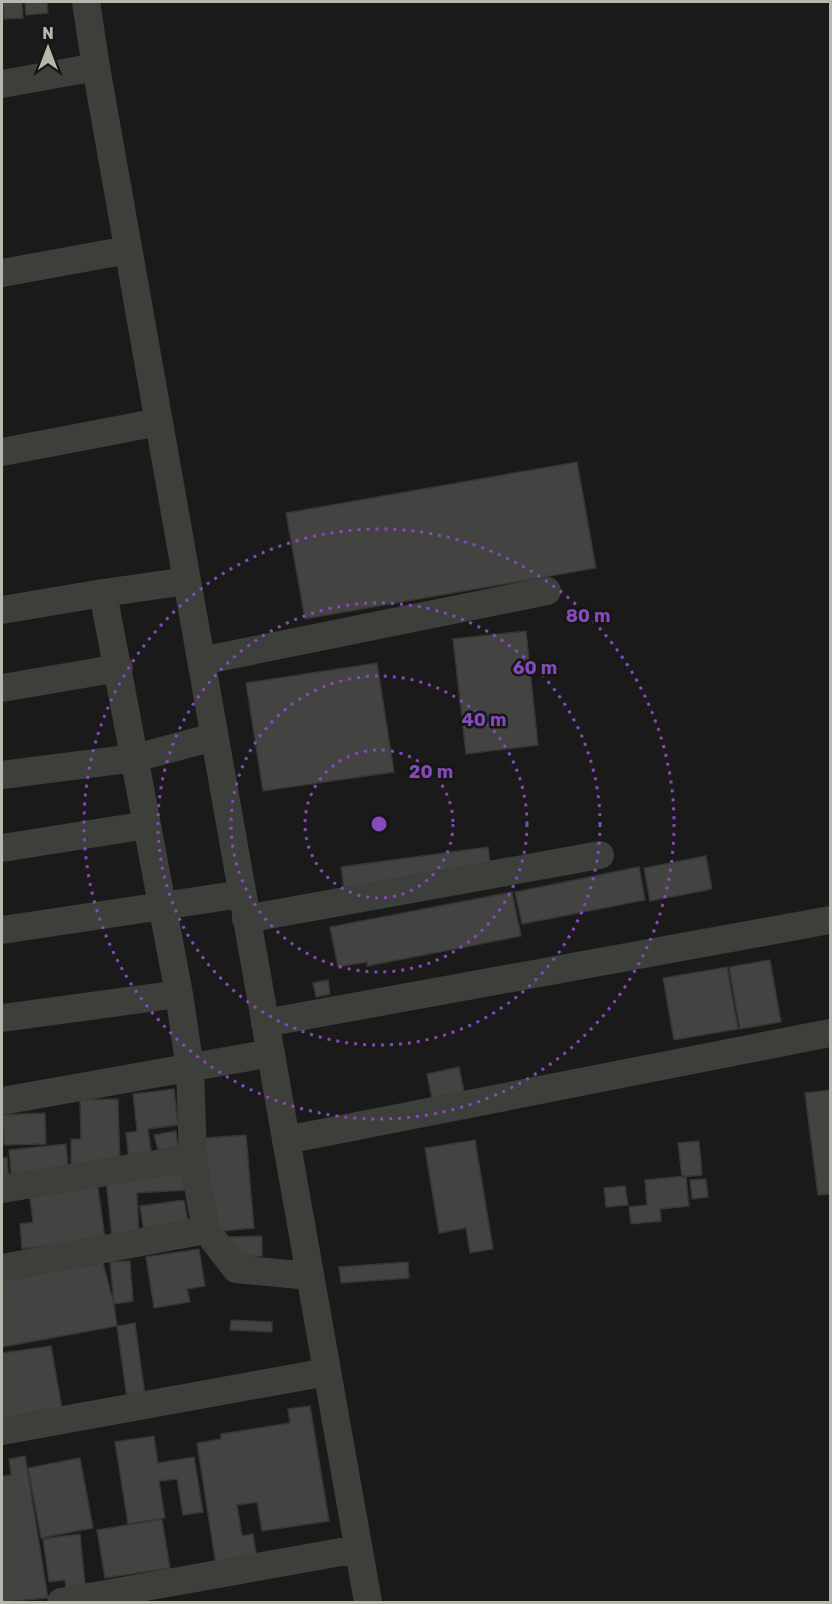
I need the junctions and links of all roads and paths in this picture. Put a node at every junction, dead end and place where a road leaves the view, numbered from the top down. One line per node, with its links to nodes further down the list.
1 (86, 2): 2 (street)
2 (96, 67): 3 (street); 4 (street)
3 (2, 84)
4 (128, 250): 5 (street); 6 (street)
5 (2, 273)
6 (159, 422): 7 (street); 8 (street)
7 (2, 452)
8 (186, 581): 10 (street); 12 (street)
9 (547, 591): 12 (street)
10 (103, 593): 11 (street); 13 (street)
11 (2, 610)
12 (201, 661): 15 (street)
13 (119, 668): 14 (street); 16 (street)
14 (2, 688)
15 (214, 736): 16 (street); 21 (street)
16 (135, 758): 17 (street); 18 (street)
17 (2, 775)
18 (147, 825): 19 (street); 22 (street)
19 (2, 848)
20 (600, 855): 21 (street)
21 (244, 906): 22 (street); 27 (street)
22 (163, 907): 24 (street); 25 (street)
23 (831, 920): 27 (street)
24 (2, 930)
25 (179, 994): 26 (street); 30 (street)
26 (2, 1018)
27 (265, 1023): 29 (street)
28 (831, 1033): 32 (street)
29 (271, 1053): 30 (street); 32 (street)
30 (190, 1068): 31 (street); 33 (street)
31 (2, 1101)
32 (286, 1140): 37 (street)
33 (193, 1158): 34 (street); 35 (street)
34 (2, 1190)
35 (206, 1230): 36 (street); 37 (street)
36 (2, 1268)
37 (310, 1276): 38 (street)
38 (327, 1372): 39 (street); 40 (street)
39 (2, 1431)
40 (358, 1549): 41 (street); 42 (street)
41 (61, 1602)
42 (368, 1602)

